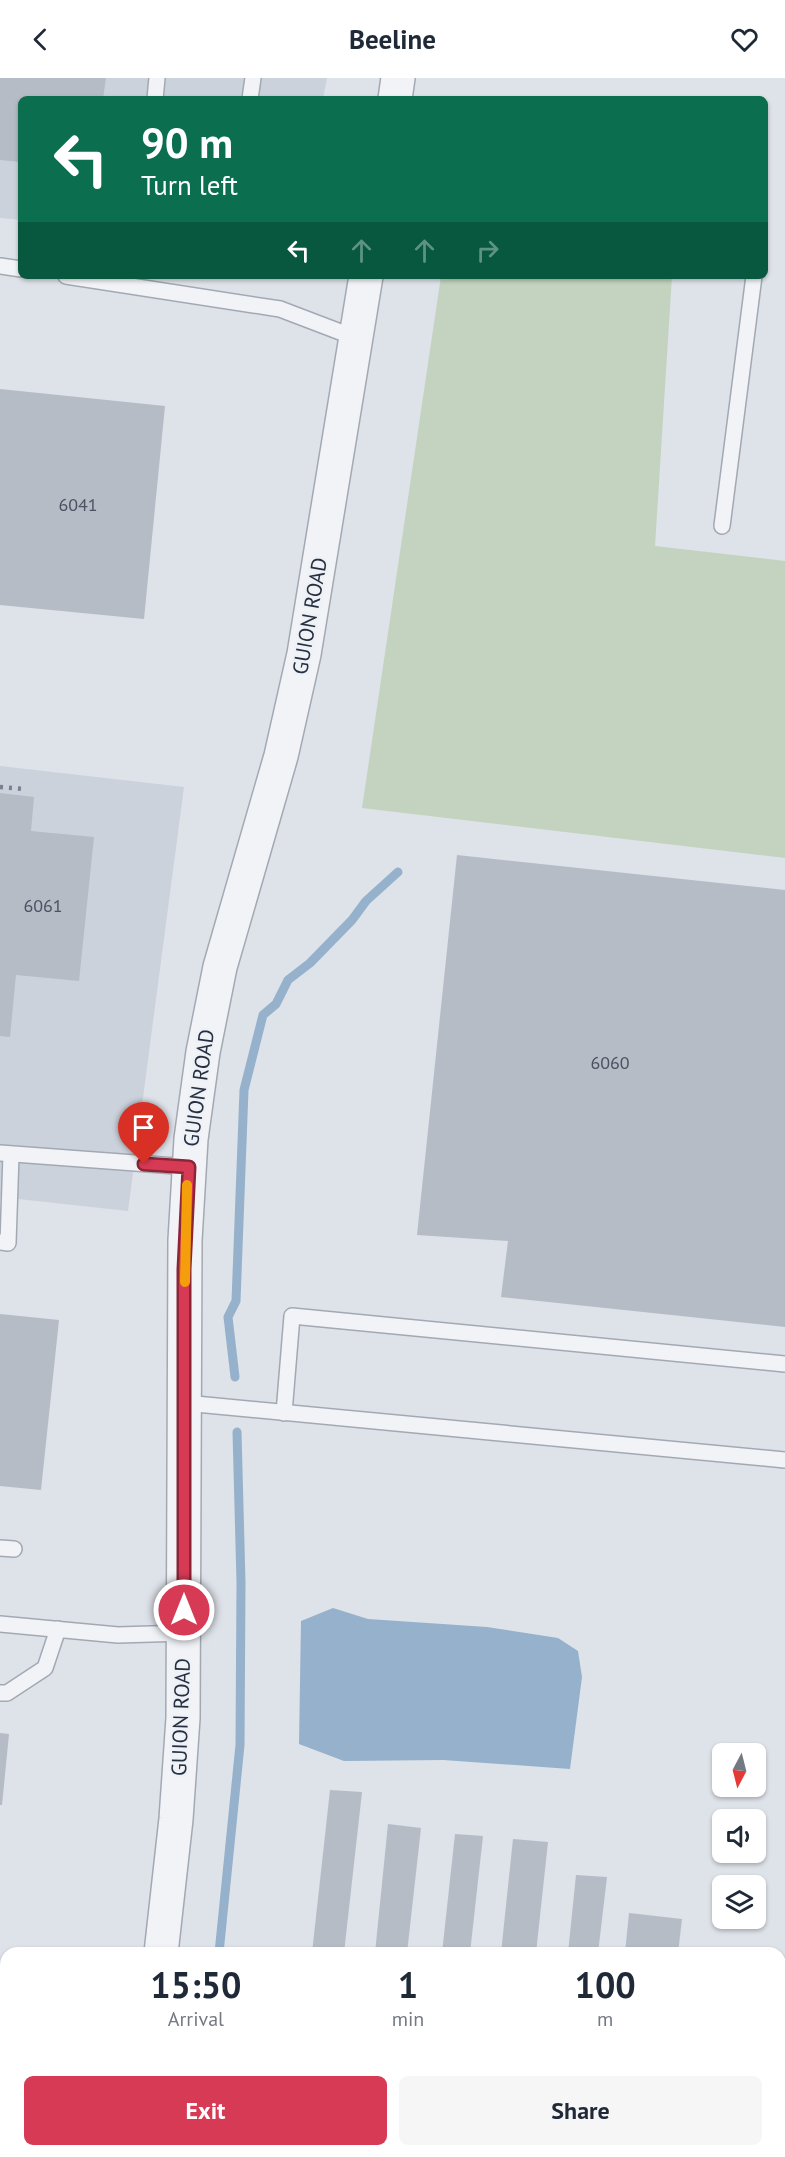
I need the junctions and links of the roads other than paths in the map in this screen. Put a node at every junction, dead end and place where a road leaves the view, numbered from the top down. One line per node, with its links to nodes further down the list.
1 (157, 78): 4 (lane)
2 (253, 78): 5 (lane)
3 (398, 78): 6 (street)
4 (155, 96)
5 (250, 96)
6 (395, 96)
7 (0, 266): 8 (lane)
8 (18, 269)
9 (85, 279): 12 (lane)
10 (366, 279): 12 (street, GUION ROAD)
11 (754, 279): 13 (lane)
12 (356, 338): 15 (street, GUION ROAD)
13 (722, 526)
14 (6, 1154): 15 (lane); 16 (lane)
15 (189, 1167): 18 (street, GUION ROAD)
16 (0, 1242)
17 (785, 1364): 19 (lane)
18 (185, 1403): 19 (lane); 23 (street, GUION ROAD)
19 (284, 1413): 20 (lane)
20 (785, 1460)
21 (0, 1624): 22 (lane)
22 (58, 1629): 23 (lane); 24 (lane)
23 (184, 1633): 25 (street, GUION ROAD)
24 (0, 1693)
25 (162, 1947)

